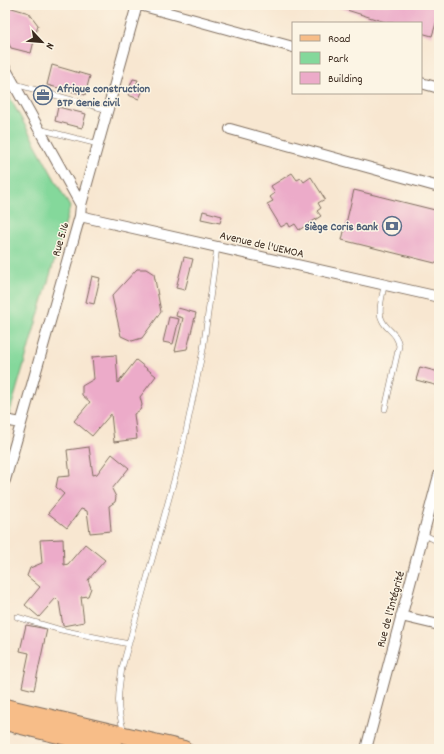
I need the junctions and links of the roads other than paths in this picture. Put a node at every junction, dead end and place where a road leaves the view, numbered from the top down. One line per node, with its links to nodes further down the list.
1 (137, 5): 8 (street, Rue 5.16)
2 (140, 5): 3 (street)
3 (292, 47)
4 (5, 68): 6 (street)
5 (422, 83): 7 (street)
6 (14, 84): 8 (lane); 9 (street)
7 (439, 88)
8 (108, 110): 11 (street, Rue 5.16)
9 (38, 128): 11 (lane); 13 (street)
10 (230, 129): 12 (street)
11 (98, 144): 13 (street, Rue 5.16)
12 (439, 187)
13 (81, 206): 14 (street, Rue 5.16)
14 (80, 216): 15 (street, Avenue de l'UEMOA); 20 (street, Rue 5.16)
15 (217, 247): 16 (street, Avenue de l'UEMOA); 28 (lane)
16 (384, 285): 17 (street, Avenue de l'UEMOA); 18 (lane)
17 (439, 297)
18 (385, 409)
19 (5, 420): 20 (street)
20 (21, 423): 22 (street, Rue 5.16)
21 (439, 475): 23 (street, Rue de l'Intégrité)
22 (5, 480)
23 (423, 534): 24 (lane); 25 (street, Rue de l'Intégrité)
24 (439, 542)
25 (401, 616): 27 (street); 34 (street, Rue de l'Intégrité)
26 (17, 617): 28 (lane)
27 (439, 624)
28 (129, 644): 31 (lane)
29 (5, 707): 31 (main road)
30 (5, 722): 32 (main road)
31 (125, 735): 33 (main road)
32 (116, 749)
33 (184, 749)
34 (366, 749)

